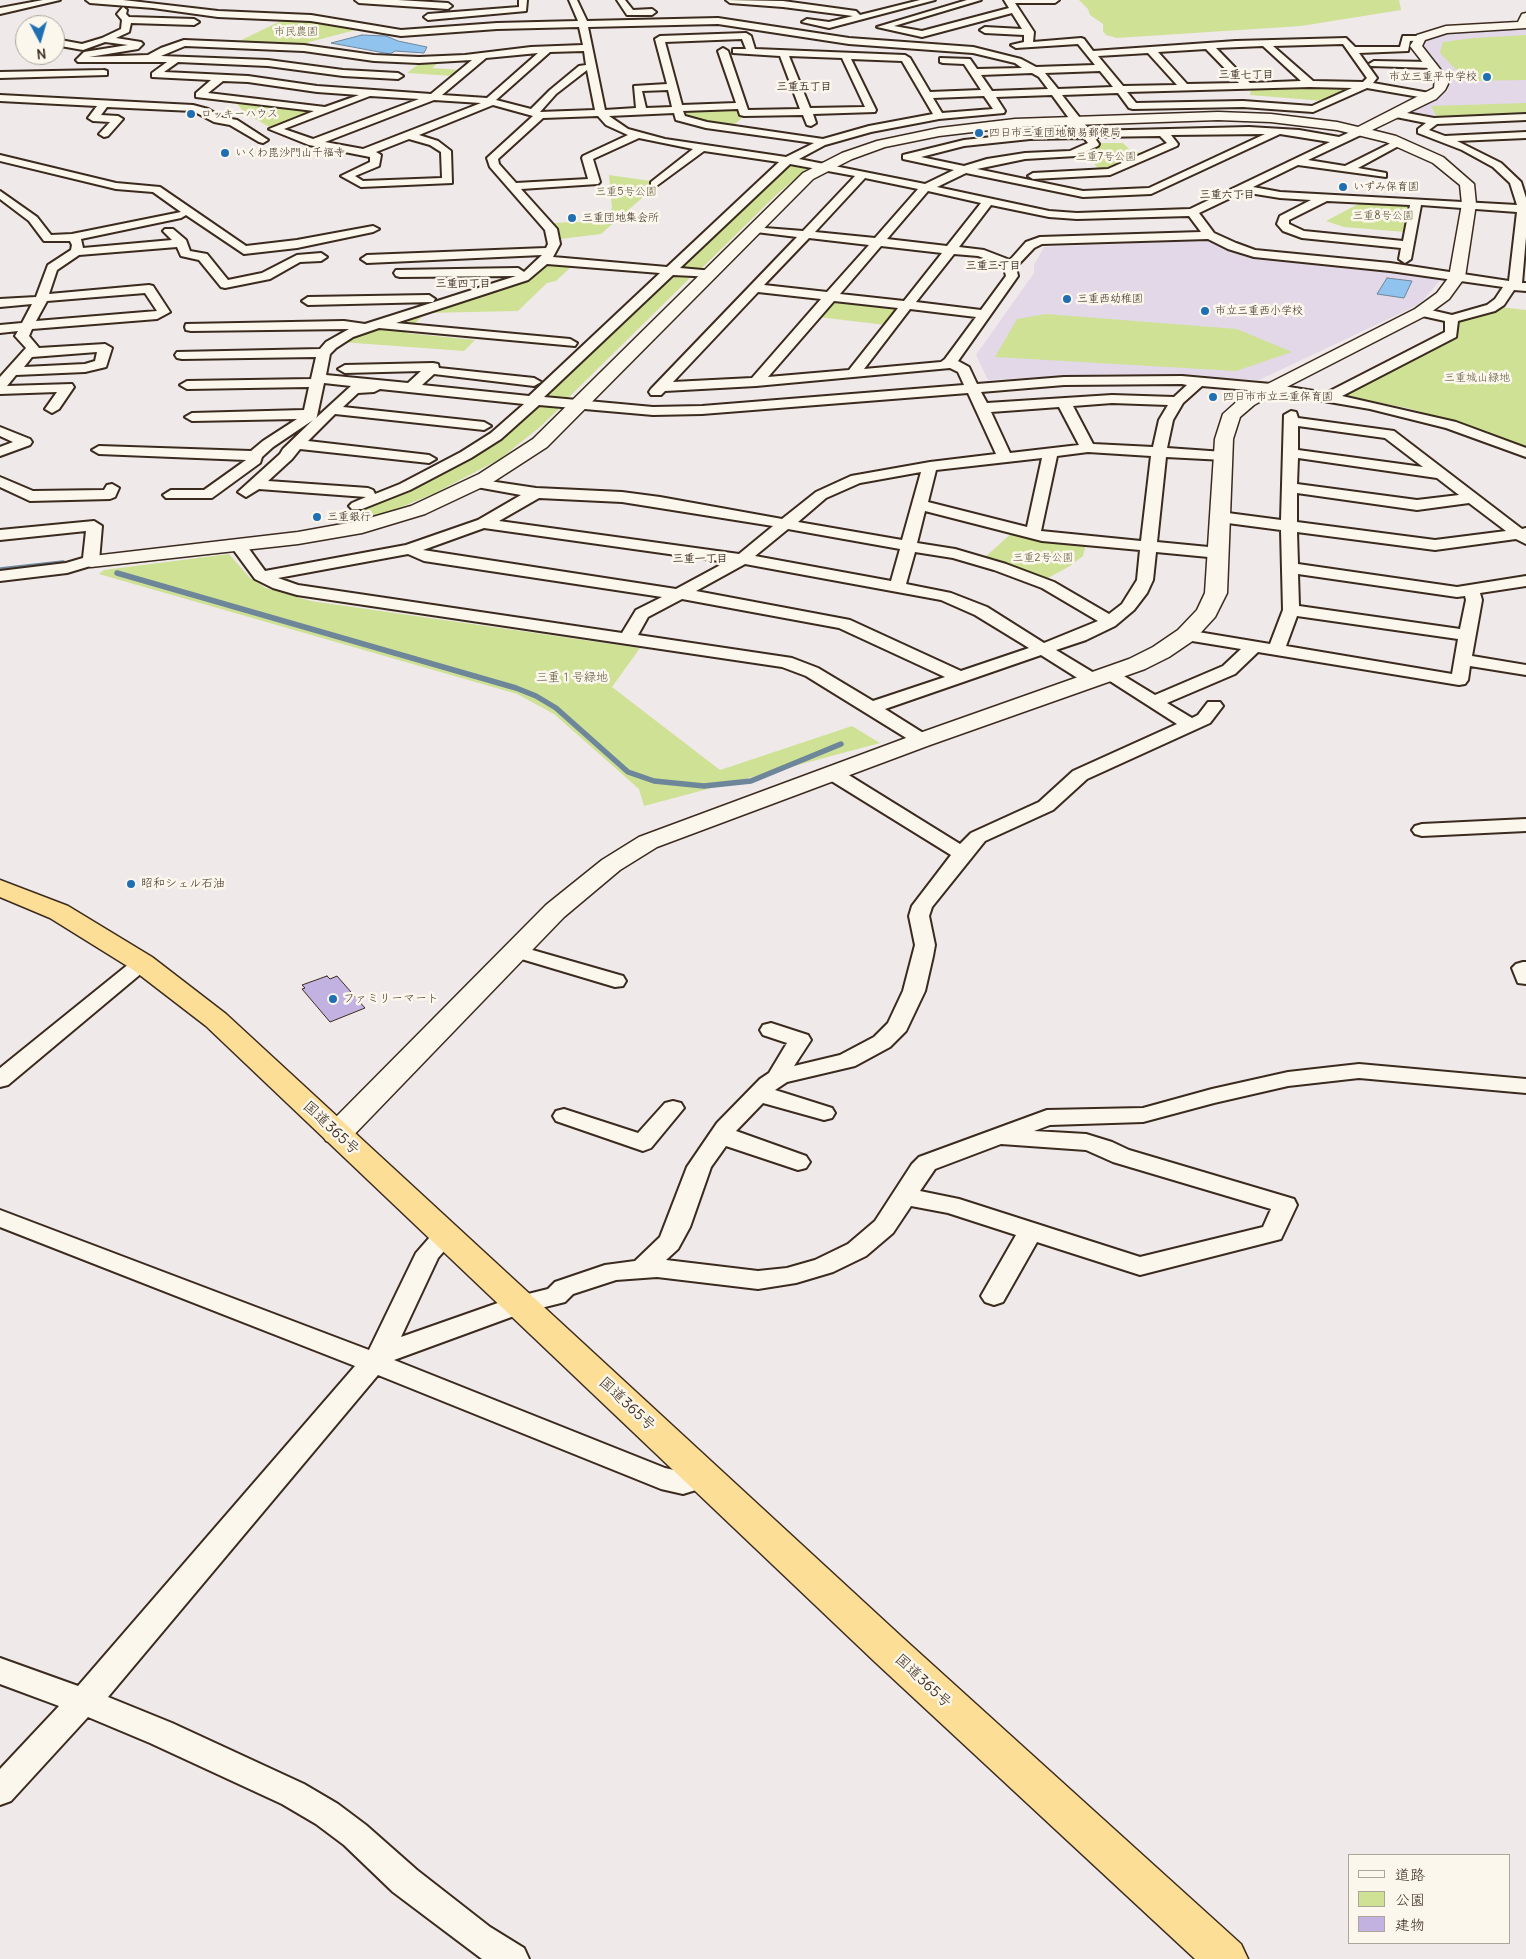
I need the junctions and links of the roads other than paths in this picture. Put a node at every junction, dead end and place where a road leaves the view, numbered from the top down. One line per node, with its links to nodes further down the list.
1 (3, 0): 16 (street)
2 (56, 0): 16 (street)
3 (90, 0): 13 (street)
4 (360, 0): 22 (street)
5 (524, 0): 22 (street)
6 (572, 0): 33 (street)
7 (621, 0): 8 (street); 23 (street)
8 (629, 0)
9 (730, 0): 28 (street)
10 (931, 0): 17 (street)
11 (977, 0): 18 (street)
12 (1055, 0): 18 (street)
13 (121, 2): 26 (street); 30 (street)
14 (875, 2): 17 (street)
15 (250, 5): 26 (street)
16 (23, 6): 20 (street)
17 (904, 6): 28 (street)
18 (1015, 7): 35 (street)
19 (291, 9): 21 (street)
20 (0, 11)
21 (329, 11)
22 (470, 12): 29 (street)
23 (663, 12)
24 (680, 12): 25 (street)
25 (735, 13)
26 (233, 15): 27 (street)
27 (249, 16): 30 (street); 33 (street)
28 (866, 16): 31 (street)
29 (414, 18)
30 (126, 20): 37 (street)
31 (794, 20)
32 (1525, 22): 36 (street)
33 (583, 23): 40 (street); 44 (street)
34 (985, 30): 35 (street)
35 (1029, 32): 41 (street)
36 (1422, 38): 48 (street); 62 (street)
37 (106, 39): 39 (street); 55 (street)
38 (1266, 43): 42 (street); 48 (street); 72 (street)
39 (65, 44)
40 (911, 44): 41 (street); 54 (street)
41 (1028, 44): 50 (street)
42 (1208, 46): 47 (street); 74 (street)
43 (304, 48): 55 (street); 58 (street); 60 (street)
44 (588, 48): 45 (street); 63 (street)
45 (548, 49): 52 (street); 87 (street)
46 (750, 50): 49 (street); 75 (street); 88 (street)
47 (1151, 50): 50 (street); 76 (street)
48 (1352, 50): 61 (street)
49 (783, 52): 53 (street); 94 (street)
50 (1087, 53): 64 (street)
51 (1050, 54): 54 (street)
52 (484, 55): 58 (street); 83 (street)
53 (845, 55): 81 (street); 94 (street)
54 (1001, 56): 65 (street)
55 (150, 58): 56 (street)
56 (176, 59): 59 (street); 70 (street)
57 (932, 59): 66 (street)
58 (419, 60): 69 (street)
59 (259, 62): 60 (street); 71 (street)
60 (275, 63): 69 (street)
61 (1363, 64): 62 (street); 73 (street)
62 (1431, 65): 82 (street)
63 (592, 67): 95 (street); 96 (street)
64 (1103, 68): 65 (street); 77 (street)
65 (1036, 70): 66 (street); 78 (street)
66 (974, 72): 80 (street)
67 (110, 73): 68 (street)
68 (0, 75)
69 (398, 76): 79 (street)
70 (220, 78): 71 (street); 89 (street)
71 (241, 78): 79 (street)
72 (1310, 84): 73 (street); 74 (street)
73 (1366, 85): 82 (street); 92 (street)
74 (1248, 86): 76 (street); 92 (street)
75 (672, 87): 90 (street); 93 (street)
76 (1186, 88): 77 (street)
77 (1121, 90): 78 (street); 92 (street)
78 (1055, 92): 80 (street); 100 (street)
79 (374, 93): 83 (street); 89 (street)
80 (988, 94): 81 (street); 98 (street)
81 (927, 95): 98 (street)
82 (1431, 96): 97 (street)
83 (433, 97): 87 (street); 116 (street)
84 (0, 98): 85 (street)
85 (35, 100): 86 (street); 91 (street)
86 (104, 102): 106 (street); 113 (street)
87 (491, 102): 96 (street); 108 (street)
88 (741, 106): 90 (street); 94 (street)
89 (329, 109): 116 (street)
90 (678, 109): 93 (street); 115 (street)
91 (26, 110)
92 (1244, 110): 100 (street); 103 (street)
93 (641, 111): 95 (street)
94 (807, 111): 115 (street)
95 (600, 112): 96 (street); 109 (street)
96 (537, 114): 130 (street)
97 (1396, 114): 101 (street); 103 (street)
98 (939, 116): 102 (street)
99 (1526, 116): 101 (street)
100 (1076, 121): 107 (street); 111 (street)
101 (1434, 121): 112 (street)
102 (886, 125): 111 (street); 115 (street)
103 (1361, 131): 114 (street); 117 (street)
104 (1162, 132): 105 (street); 107 (street); 128 (street)
105 (1279, 132): 114 (street); 128 (street)
106 (104, 134)
107 (1086, 134): 124 (street); 124 (street)
108 (408, 135): 119 (street); 119 (street)
109 (637, 135): 118 (street); 130 (street)
110 (1526, 135): 112 (street)
111 (913, 136): 123 (street)
112 (1444, 138): 133 (street)
113 (263, 140)
114 (1340, 141): 122 (street)
115 (820, 142): 121 (street)
116 (313, 143): 119 (street)
117 (1399, 143): 125 (street); 138 (street)
118 (701, 148): 121 (street); 129 (street)
119 (363, 153)
120 (0, 158): 142 (street)
121 (788, 160): 123 (street); 158 (street)
122 (1297, 162): 125 (street); 132 (street)
123 (825, 166): 126 (street); 143 (street)
124 (965, 169): 128 (street); 131 (street)
125 (1346, 170): 127 (street)
126 (863, 174): 131 (street); 145 (street)
127 (1382, 175)
128 (1021, 181)
129 (655, 184)
130 (514, 186): 153 (street)
131 (925, 188): 137 (street); 148 (street)
132 (1244, 188): 135 (street); 140 (street)
133 (1523, 192): 139 (street)
134 (0, 194): 147 (street)
135 (1324, 197): 136 (street); 150 (street)
136 (1416, 201): 138 (street); 150 (street)
137 (988, 202): 140 (street); 151 (street)
138 (1469, 204): 139 (street); 162 (street)
139 (1524, 209): 163 (street)
140 (1192, 212): 146 (street)
141 (181, 215): 147 (street)
142 (373, 229)
143 (756, 229): 145 (street); 160 (street)
144 (169, 231): 149 (street)
145 (805, 234): 148 (street); 164 (street)
146 (1210, 235): 156 (street); 157 (street)
147 (68, 238): 152 (street)
148 (878, 242): 151 (street); 165 (street)
149 (182, 243): 152 (street); 154 (street)
150 (1408, 245): 157 (street)
151 (950, 249): 156 (street); 170 (street)
152 (76, 252): 166 (street)
153 (547, 256): 155 (street); 158 (street); 161 (street)
154 (321, 257)
155 (367, 259)
156 (1010, 267): 172 (street)
157 (1403, 269): 162 (street)
158 (670, 270): 160 (street); 199 (street)
159 (400, 273): 161 (street)
160 (710, 274): 202 (street)
161 (528, 275): 167 (street)
162 (1457, 277): 163 (street); 171 (street)
163 (1517, 286): 173 (street)
164 (756, 288): 165 (street); 194 (street)
165 (831, 296): 170 (street); 189 (street)
166 (41, 299): 169 (street); 175 (street); 175 (street)
167 (449, 300): 168 (street); 174 (street)
168 (308, 301)
169 (0, 303)
170 (906, 304): 172 (street); 186 (street)
171 (1422, 312): 173 (street); 196 (street)
172 (985, 314): 183 (street)
173 (1452, 319): 198 (street)
174 (368, 325): 176 (street); 178 (street); 180 (street)
175 (26, 327): 177 (street); 179 (street)
176 (190, 327)
177 (0, 329)
178 (570, 343)
179 (28, 353): 184 (street); 184 (street)
180 (324, 353): 181 (street); 187 (street)
181 (182, 355)
182 (451, 360): 185 (street)
183 (950, 362): 186 (street); 195 (street)
184 (13, 371): 191 (street)
185 (439, 372): 188 (street); 193 (street)
186 (853, 374): 189 (street)
187 (318, 377): 192 (street); 193 (street); 193 (street); 207 (street)
188 (534, 382)
189 (756, 382): 194 (street)
190 (1199, 382): 195 (street); 196 (street); 201 (street)
191 (0, 385)
192 (187, 385)
193 (412, 387): 199 (street); 205 (street)
194 (661, 387): 206 (street)
195 (971, 387): 203 (street); 206 (street)
196 (1271, 388): 198 (street); 220 (street)
197 (0, 390): 204 (street)
198 (1330, 397): 218 (street)
199 (535, 400): 202 (street); 234 (street)
200 (1062, 401): 201 (street); 203 (street); 212 (street)
201 (1177, 401): 216 (street)
202 (580, 404): 206 (street); 226 (street)
203 (981, 408): 221 (street)
204 (52, 409)
205 (333, 410): 209 (street); 211 (street)
206 (639, 410)
207 (310, 414): 208 (street); 219 (street)
208 (192, 417)
209 (484, 426)
210 (0, 432): 214 (street)
211 (297, 444): 222 (street); 229 (street)
212 (1088, 448): 215 (street); 216 (street)
213 (99, 450): 219 (street)
214 (0, 452)
215 (1051, 452): 221 (street); 239 (street)
216 (1159, 452): 220 (street); 244 (street)
217 (1290, 453): 224 (street); 224 (street); 228 (street)
218 (1526, 453)
219 (255, 456): 231 (street)
220 (1224, 456): 235 (street)
221 (1005, 457): 223 (street)
222 (429, 459)
223 (930, 466): 233 (street); 237 (street)
224 (1441, 474): 232 (street)
225 (0, 482): 227 (street)
226 (476, 483): 230 (street); 242 (street)
227 (112, 488)
228 (1290, 488): 232 (street); 238 (street)
229 (368, 493)
230 (536, 493): 236 (street); 237 (street)
231 (171, 495)
232 (1472, 498): 241 (street)
233 (920, 505): 239 (street); 243 (street)
234 (357, 506)
235 (1220, 517): 238 (street); 246 (street)
236 (483, 523): 245 (street); 247 (street)
237 (785, 524): 243 (street); 247 (street)
238 (1289, 526): 241 (street); 250 (street)
239 (1033, 534): 244 (street)
240 (0, 535): 248 (street)
241 (1524, 536)
242 (238, 545): 248 (street); 252 (street)
243 (908, 545): 254 (street); 258 (street)
244 (1148, 547): 246 (street); 258 (street)
245 (410, 549): 252 (street); 256 (street)
246 (1219, 553): 259 (street)
247 (741, 560): 254 (street); 256 (street)
248 (91, 561): 249 (street); 251 (street)
249 (0, 564)
250 (1291, 568): 255 (street); 257 (street)
251 (0, 576)
252 (261, 576): 261 (street)
253 (1526, 581): 255 (street)
254 (897, 587): 263 (street)
255 (1471, 590): 260 (street)
256 (678, 593): 261 (street); 267 (street)
257 (1291, 610): 260 (street); 264 (street)
258 (1110, 622): 263 (street)
259 (1186, 635): 262 (street); 268 (street)
260 (1467, 635): 265 (street)
261 (627, 639): 271 (street)
262 (1254, 646): 264 (street); 269 (street)
263 (1042, 649): 267 (street); 268 (street)
264 (1276, 649): 265 (street)
265 (1463, 660): 266 (street)
266 (1526, 670)
267 (959, 677): 271 (street)
268 (1100, 677): 269 (street); 273 (street)
269 (1153, 702): 272 (street)
270 (1214, 706): 272 (street)
271 (871, 708): 273 (street)
272 (1191, 725): 277 (street)
273 (922, 740): 274 (street)
274 (832, 773): 277 (street); 279 (street)
275 (1526, 825): 276 (street)
276 (1422, 830)
277 (962, 854): 283 (street)
278 (0, 888): 280 (highway, 国道365号)
279 (515, 951): 281 (street); 290 (street)
280 (142, 963): 284 (street); 290 (highway, 国道365号)
281 (615, 981)
282 (771, 1030): 283 (street)
283 (780, 1076): 286 (street)
284 (0, 1080)
285 (1526, 1086): 291 (street)
286 (761, 1092): 288 (street); 292 (street)
287 (673, 1108): 289 (street)
288 (824, 1112)
289 (564, 1116)
290 (337, 1134): 297 (highway, 国道365号)
291 (996, 1137): 294 (street); 296 (street)
292 (721, 1138): 293 (street); 298 (street)
293 (798, 1162)
294 (904, 1197): 296 (street); 298 (street)
295 (0, 1218): 301 (street)
296 (1031, 1231): 299 (street)
297 (446, 1235): 300 (highway, 国道365号); 301 (street)
298 (643, 1268): 300 (street)
299 (994, 1296)
300 (521, 1304): 301 (street); 302 (highway, 国道365号)
301 (376, 1359): 302 (street); 304 (street)
302 (705, 1476): 307 (highway, 国道365号)
303 (0, 1671): 304 (street)
304 (83, 1701): 305 (street); 306 (street)
305 (0, 1791)
306 (512, 1959)
307 (1226, 1959)

